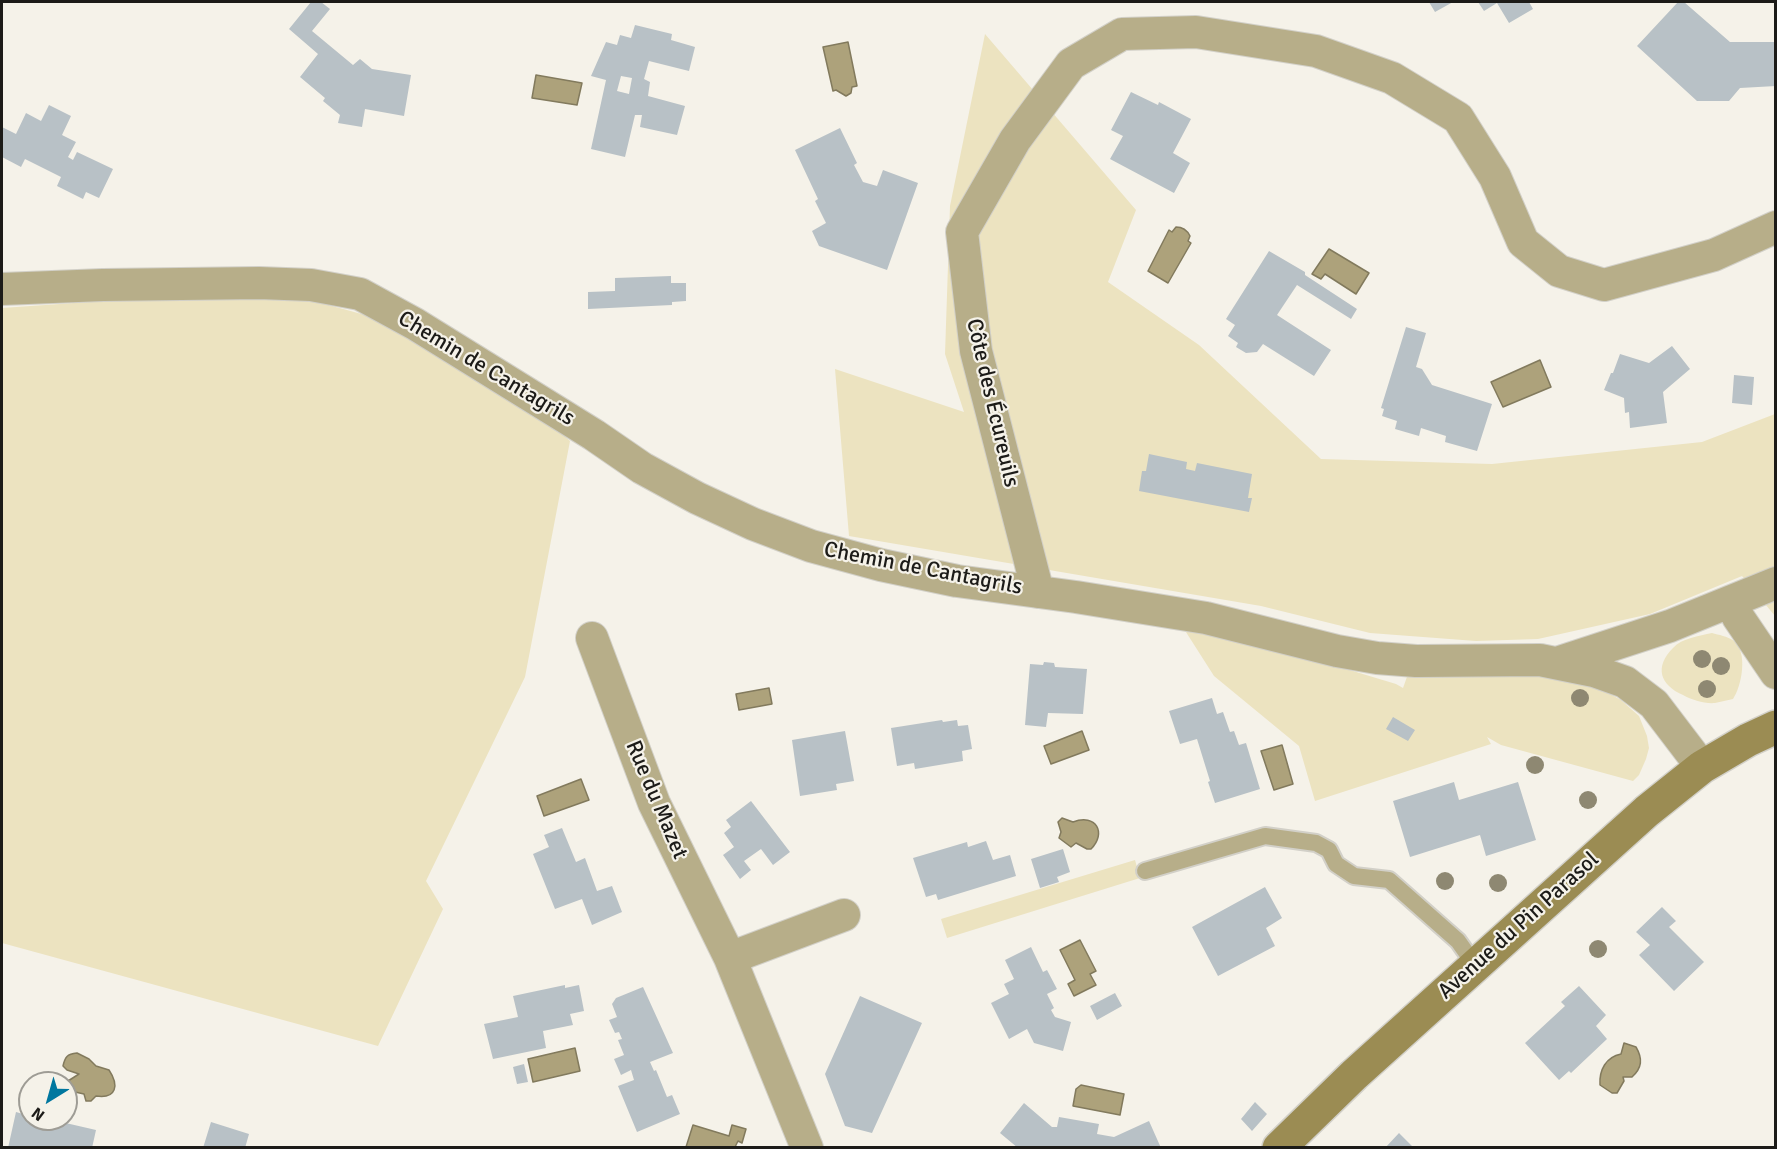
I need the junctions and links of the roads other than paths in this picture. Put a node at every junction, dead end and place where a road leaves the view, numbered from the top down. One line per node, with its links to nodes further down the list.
1 (1776, 227): 4 (street, Côte des Écureuils)
2 (2, 290): 4 (street, Chemin de Cantagrils)
3 (1776, 583): 5 (street, Chemin de Cantagrils)
4 (1038, 592): 7 (street, Chemin de Cantagrils)
5 (1732, 602): 7 (street, Chemin de Cantagrils); 8 (street)
6 (592, 638): 13 (street, Rue du Mazet)
7 (1558, 662): 10 (street)
8 (1776, 673)
9 (1776, 728): 10 (street, Avenue du Pin Parasol)
10 (1702, 767): 14 (street, Avenue du Pin Parasol)
11 (1145, 871): 14 (lane)
12 (844, 915): 13 (street)
13 (730, 958): 15 (street, Rue du Mazet)
14 (1475, 965): 16 (street, Avenue du Pin Parasol)
15 (807, 1148)
16 (1279, 1148)

